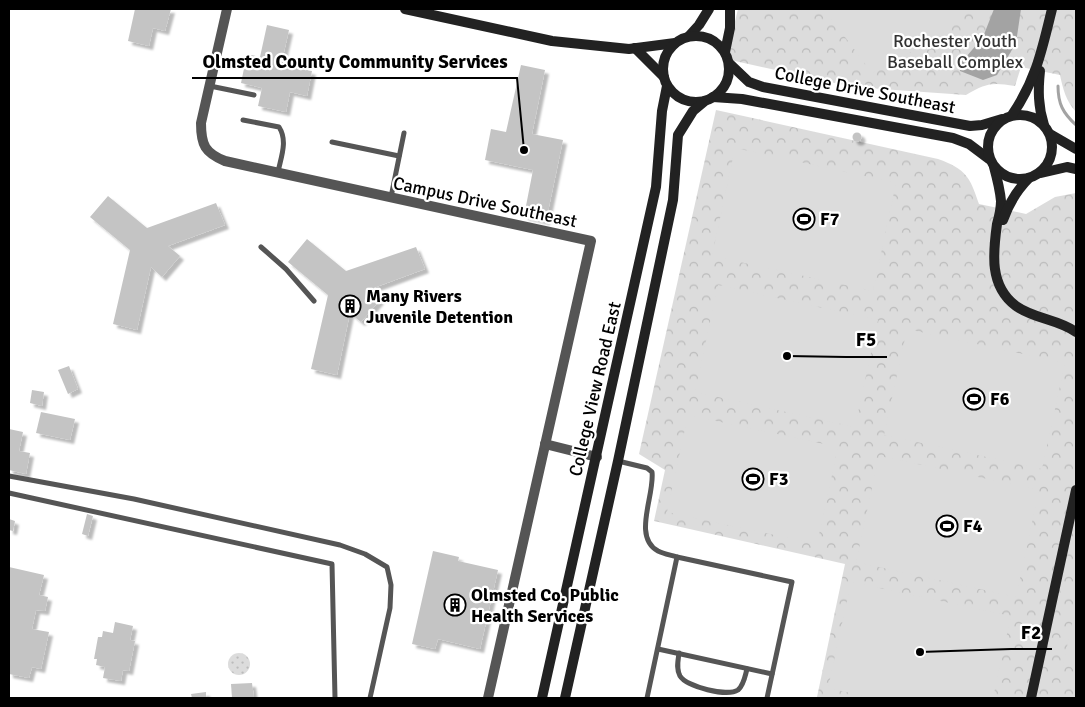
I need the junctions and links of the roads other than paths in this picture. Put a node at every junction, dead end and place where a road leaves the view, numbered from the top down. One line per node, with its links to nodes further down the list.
1 (227, 9): 13 (street, Campus Drive Southeast)
2 (405, 9): 8 (street)
3 (709, 9): 6 (street)
4 (730, 9): 10 (street)
5 (1052, 9): 9 (street)
6 (689, 36): 7 (street); 10 (street)
7 (675, 43): 8 (street); 12 (street)
8 (635, 48): 12 (street)
9 (1042, 51): 16 (street); 18 (street)
10 (725, 52): 11 (street)
11 (728, 64): 15 (street); 16 (street, College Drive Southeast)
12 (665, 81): 15 (street); 34 (street, College View Road East)
13 (210, 86): 14 (lane); 25 (street, Campus Drive Southeast)
14 (254, 95)
15 (709, 99): 23 (street, College Drive Southeast); 35 (street, College View Road East)
16 (1007, 117): 18 (street); 23 (street)
17 (243, 120): 25 (lane)
18 (1047, 130): 21 (street); 26 (street)
19 (404, 133): 22 (lane)
20 (332, 142): 22 (lane)
21 (1076, 149)
22 (399, 156): 28 (lane)
23 (992, 163): 27 (street); 29 (street)
24 (1076, 169): 26 (street)
25 (278, 173): 28 (street, Campus Drive Southeast)
26 (1040, 173): 27 (street)
27 (1029, 178): 29 (street)
28 (390, 198): 33 (street, Campus Drive Southeast)
29 (994, 245): 32 (street)
30 (261, 247): 31 (lane)
31 (314, 301)
32 (1076, 332)
33 (546, 444): 34 (street); 46 (street, Campus Drive Southeast)
34 (597, 457): 47 (street, College View Road East)
35 (618, 461): 39 (lane); 48 (street, College View Road East)
36 (9, 476): 45 (lane)
37 (1076, 490): 51 (street)
38 (9, 493): 44 (lane)
39 (677, 557): 40 (lane); 43 (lane)
40 (658, 649): 41 (lane); 49 (lane)
41 (679, 654): 42 (lane); 42 (lane)
42 (747, 669): 43 (lane)
43 (772, 674): 50 (lane)
44 (335, 698)
45 (370, 698)
46 (488, 698)
47 (542, 698)
48 (565, 698)
49 (647, 698)
50 (767, 698)
51 (1031, 698)

